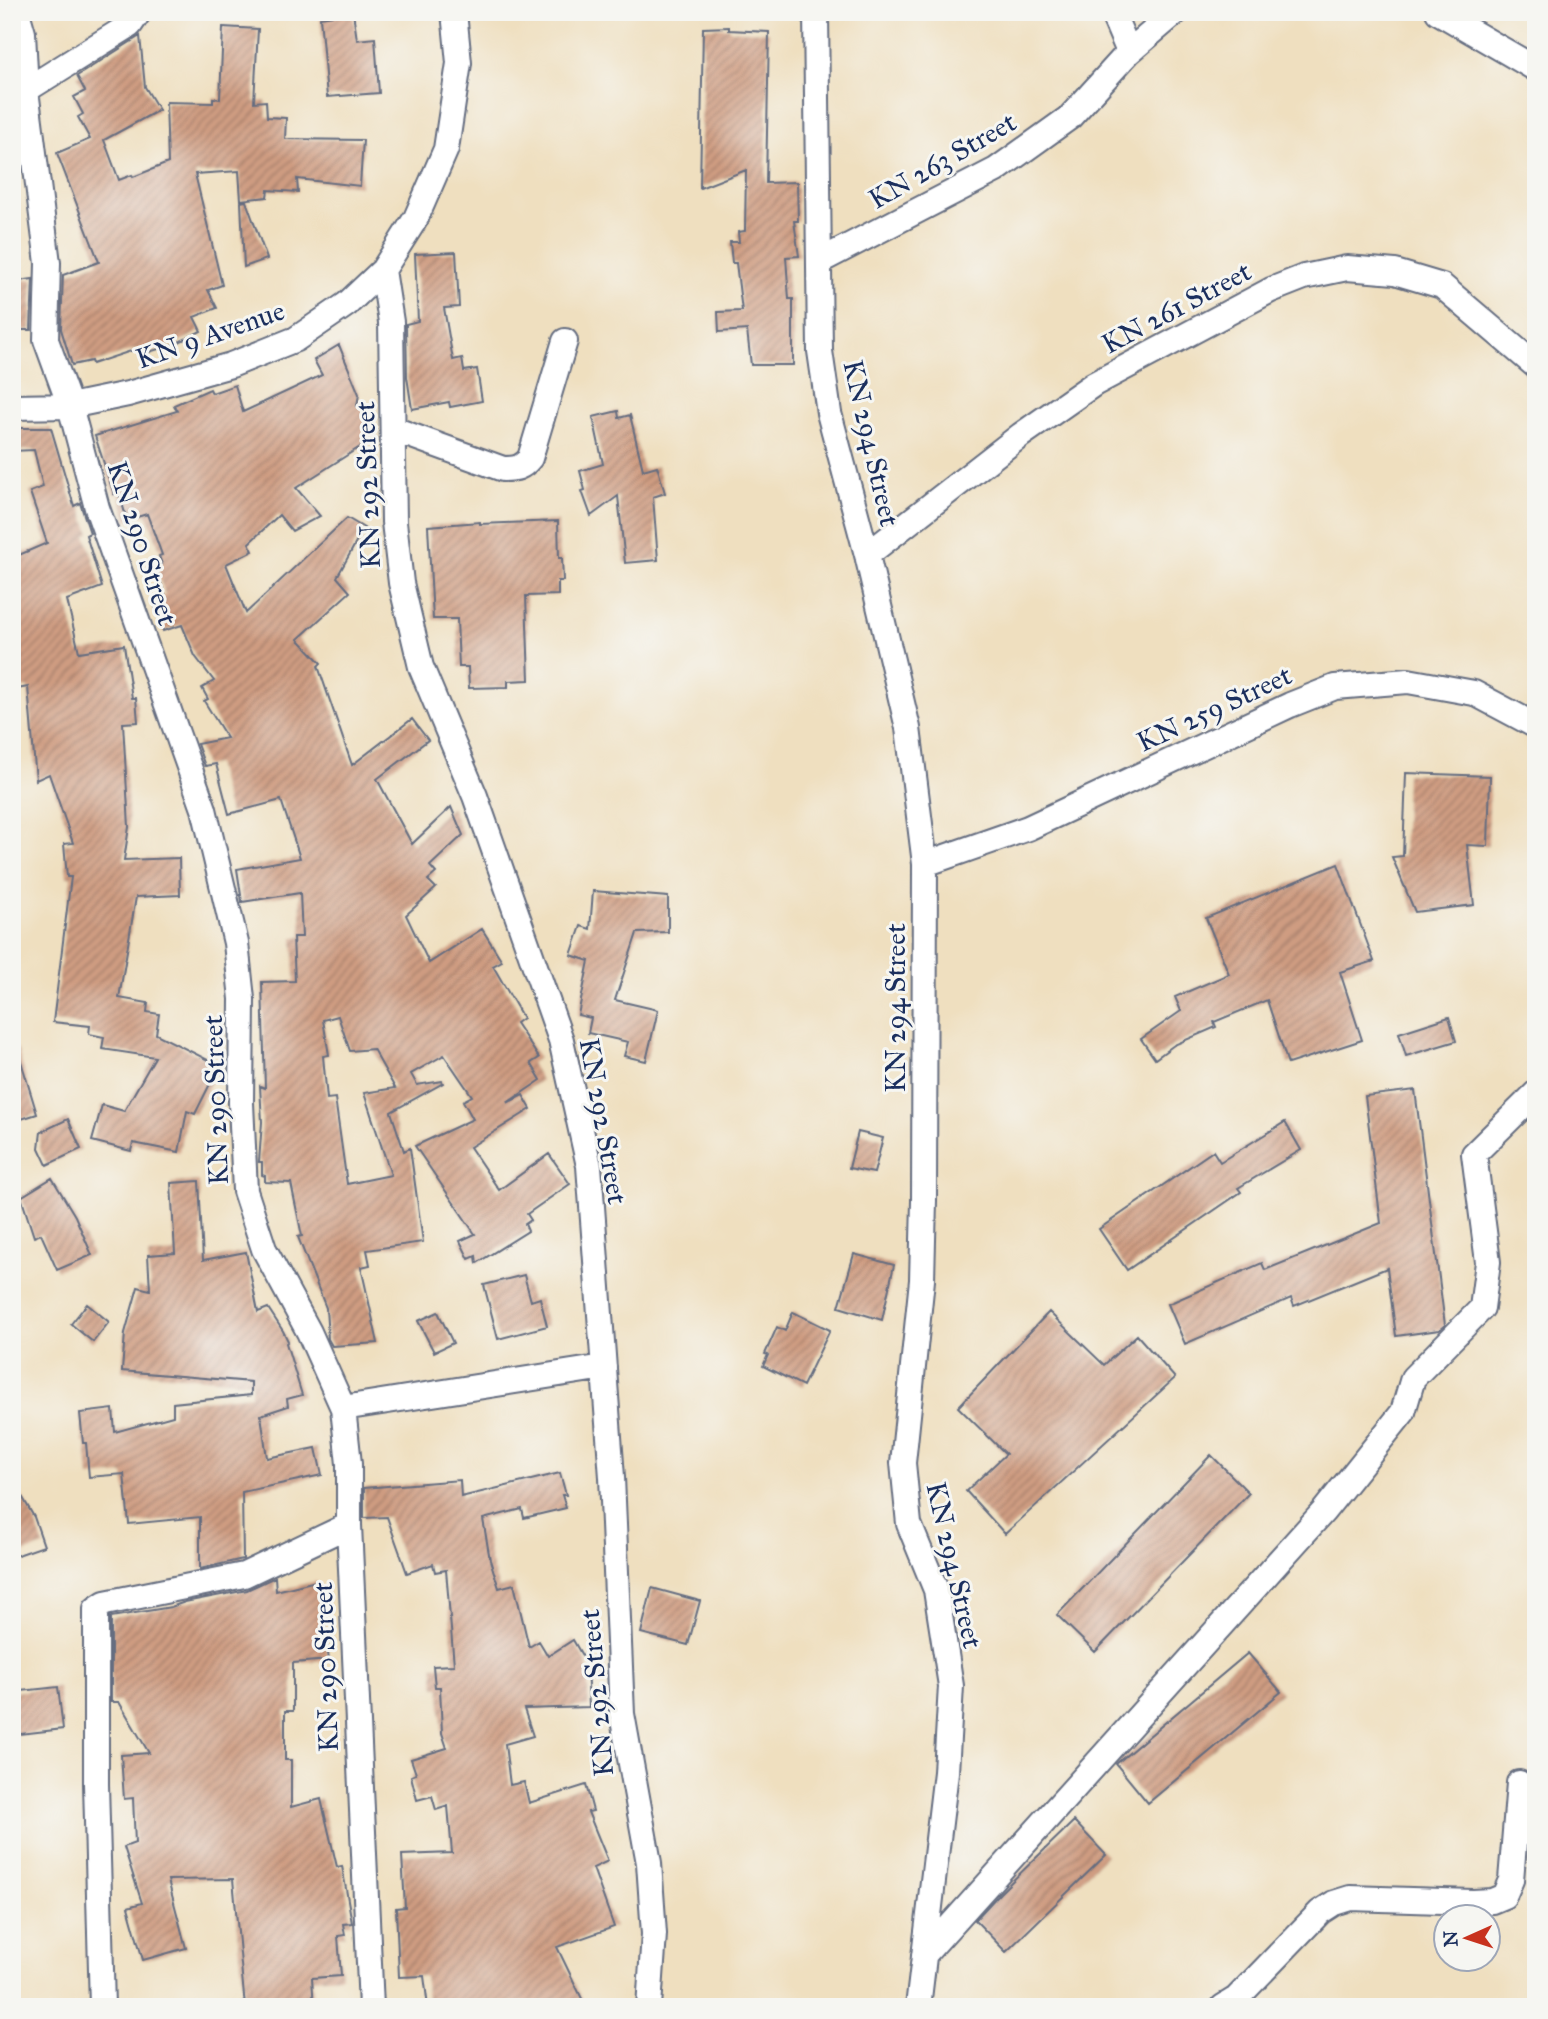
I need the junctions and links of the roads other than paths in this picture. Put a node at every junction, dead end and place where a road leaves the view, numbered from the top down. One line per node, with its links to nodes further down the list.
1 (139, 12): 10 (street)
2 (454, 12): 12 (street, KN 9 Avenue)
3 (816, 12): 11 (street, KN 294 Street)
4 (1112, 12): 8 (street)
5 (1176, 12): 8 (street, KN 263 Street)
6 (1438, 12): 9 (street)
7 (18, 27): 10 (street, KN 290 Street)
8 (1129, 52): 11 (street, KN 263 Street)
9 (1536, 69)
10 (26, 90): 15 (street, KN 290 Street)
11 (820, 261): 18 (street, KN 294 Street)
12 (383, 270): 15 (street, KN 9 Avenue); 17 (street, KN 292 Street)
13 (565, 341): 17 (street)
14 (1536, 366): 18 (street, KN 261 Street)
15 (70, 406): 16 (street, KN 9 Avenue); 23 (street, KN 290 Street)
16 (12, 407)
17 (393, 429): 22 (street, KN 292 Street)
18 (867, 555): 20 (street, KN 294 Street)
19 (1536, 726): 20 (street, KN 259 Street)
20 (925, 864): 26 (street, KN 294 Street)
21 (1536, 1093): 26 (street)
22 (604, 1367): 23 (street); 29 (street, KN 292 Street)
23 (343, 1408): 24 (street, KN 290 Street)
24 (349, 1525): 27 (street); 28 (street, KN 290 Street)
25 (1519, 1783): 31 (street)
26 (925, 1955): 30 (street, KN 294 Street)
27 (102, 2007)
28 (371, 2007)
29 (649, 2007)
30 (918, 2007)
31 (1223, 2007)

